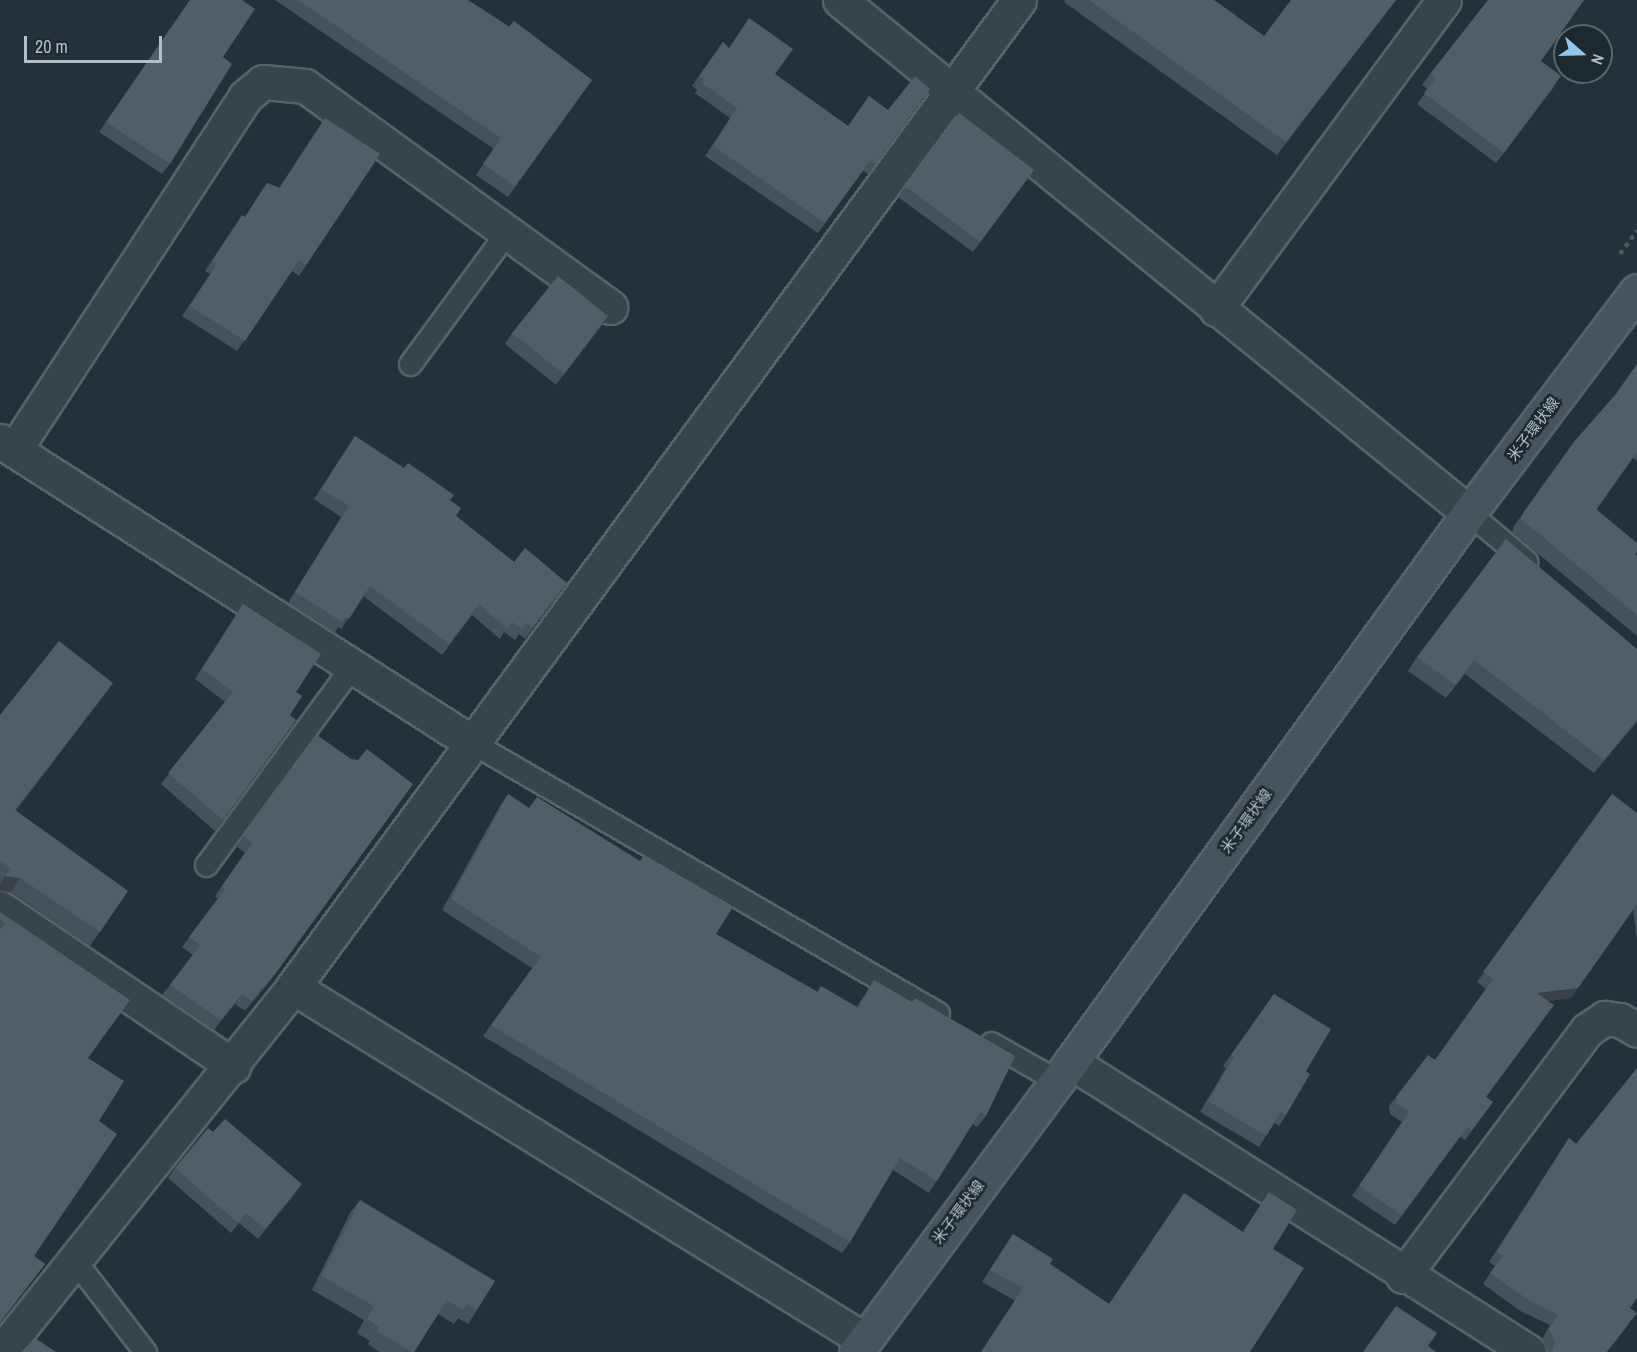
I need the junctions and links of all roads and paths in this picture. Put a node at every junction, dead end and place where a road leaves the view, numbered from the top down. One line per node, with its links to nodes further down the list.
1 (840, 0): 4 (street)
2 (1019, 0): 4 (street)
3 (1443, 0): 8 (street)
4 (952, 90): 8 (street); 14 (street)
5 (507, 232): 7 (street); 9 (lane); 10 (street)
6 (1637, 291): 11 (main road, 米子環状線)
7 (610, 307)
8 (1216, 309): 11 (street)
9 (410, 364)
10 (8, 445): 13 (street)
11 (1469, 513): 12 (lane); 20 (main road, 米子環状線)
12 (1539, 572)
13 (352, 666): 14 (street); 15 (lane)
14 (471, 742): 17 (street); 20 (lane)
15 (206, 865)
16 (0, 908): 19 (street)
17 (293, 987): 19 (street); 24 (street)
18 (1637, 1030): 22 (street)
19 (233, 1066): 21 (street)
20 (1064, 1071): 22 (street); 24 (main road, 米子環状線)
21 (75, 1261): 23 (street); 25 (lane)
22 (1403, 1276): 26 (street)
23 (4, 1341)
24 (860, 1346)
25 (146, 1352)
26 (1529, 1352)

